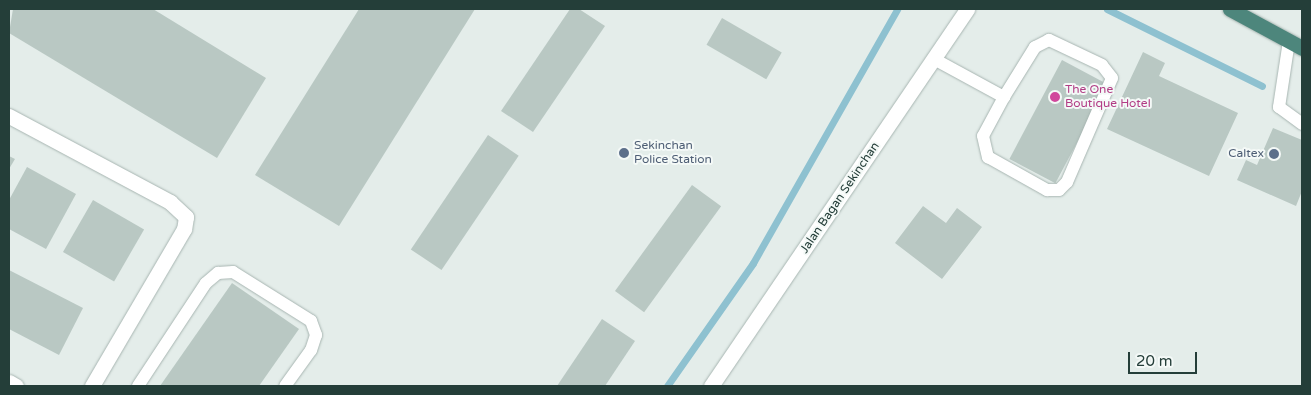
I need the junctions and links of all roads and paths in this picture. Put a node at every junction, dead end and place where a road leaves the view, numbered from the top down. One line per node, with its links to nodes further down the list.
1 (967, 9): 4 (street, Jalan Bagan Sekinchan)
2 (1230, 9): 3 (highway)
3 (1296, 44): 7 (lane)
4 (934, 59): 5 (lane); 13 (street, Jalan Bagan Sekinchan)
5 (1004, 97): 5 (lane)
6 (9, 116): 10 (street)
7 (1302, 124)
8 (9, 382): 9 (street)
9 (16, 386)
10 (92, 386)
11 (138, 386): 12 (lane)
12 (285, 386)
13 (711, 386)

